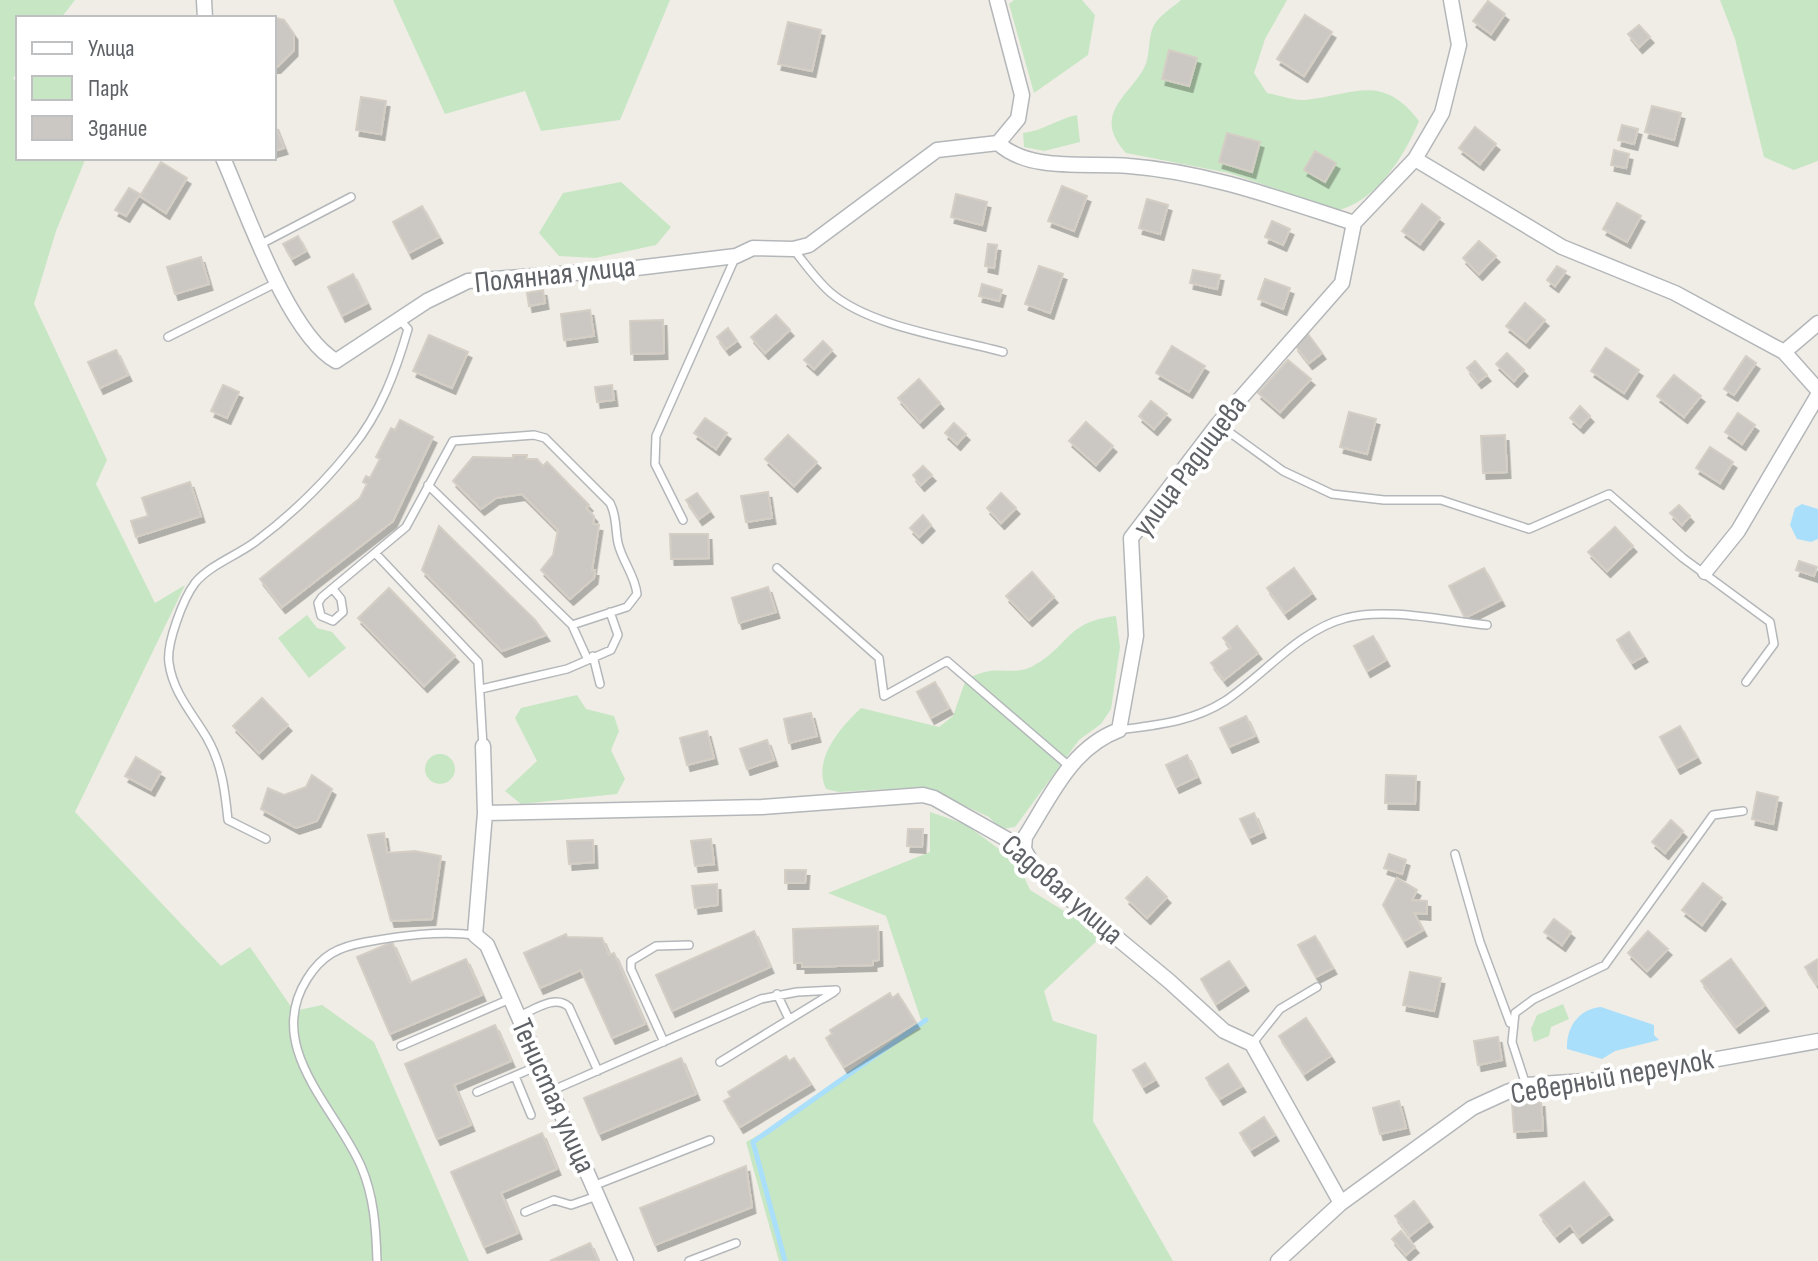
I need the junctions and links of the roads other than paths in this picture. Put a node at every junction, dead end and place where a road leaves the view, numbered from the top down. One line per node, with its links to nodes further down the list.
1 (997, 0): 3 (street)
2 (1451, 0): 4 (street)
3 (998, 143): 7 (street); 9 (street, Полянная улица)
4 (1415, 159): 7 (street); 16 (street)
5 (224, 160): 8 (street, Полянная улица)
6 (351, 197): 8 (lane)
7 (1354, 223): 18 (street, улица Радищева)
8 (261, 244): 11 (street, Полянная улица)
9 (793, 249): 10 (street, Полянная улица); 15 (lane)
10 (736, 256): 12 (street, Полянная улица); 20 (lane)
11 (278, 282): 12 (street, Полянная улица); 14 (lane)
12 (401, 321): 37 (lane)
13 (1818, 323): 16 (street)
14 (168, 337)
15 (1003, 352)
16 (1784, 352): 17 (street)
17 (1818, 392): 23 (street)
18 (1218, 424): 23 (lane); 32 (street, улица Радищева)
19 (428, 485): 21 (lane); 25 (lane); 26 (lane)
20 (683, 520)
21 (376, 554): 24 (lane); 31 (lane)
22 (777, 568): 34 (lane)
23 (1705, 572): 29 (lane)
24 (333, 589)
25 (610, 612): 26 (lane); 28 (lane)
26 (572, 625): 28 (lane)
27 (1487, 625): 32 (lane)
28 (590, 657): 30 (lane); 31 (lane)
29 (1746, 682)
30 (600, 684)
31 (481, 689): 33 (lane)
32 (1119, 730): 34 (street)
33 (483, 746): 36 (street)
34 (1069, 766): 38 (street)
35 (1743, 811): 47 (lane)
36 (485, 813): 38 (street, Садовая улица); 40 (street)
37 (266, 839)
38 (1024, 849): 50 (street, Садовая улица)
39 (1455, 854): 47 (lane)
40 (475, 935): 44 (street, Тенистая улица); 65 (lane)
41 (689, 945): 49 (lane)
42 (1317, 987): 50 (lane)
43 (777, 994): 46 (lane); 46 (lane); 49 (lane)
44 (510, 999): 45 (street, Тенистая улица); 51 (lane)
45 (518, 1017): 53 (street, Тенистая улица); 54 (lane)
46 (789, 1019): 52 (lane)
47 (1511, 1025): 56 (lane)
48 (1818, 1041): 56 (street, Северный переулок)
49 (664, 1042): 54 (lane)
50 (1252, 1044): 62 (street)
51 (401, 1046)
52 (720, 1062)
53 (540, 1065): 55 (lane); 57 (street, Тенистая улица)
54 (598, 1071): 57 (lane)
55 (515, 1076): 58 (lane); 59 (lane)
56 (1526, 1085): 62 (street, Северный переулок)
57 (551, 1091): 61 (street, Тенистая улица)
58 (477, 1092)
59 (531, 1115)
60 (710, 1140): 61 (lane)
61 (595, 1191): 63 (lane); 66 (street, Тенистая улица)
62 (1341, 1203): 68 (street)
63 (525, 1212)
64 (736, 1243): 67 (lane)
65 (377, 1261)
66 (626, 1261)
67 (689, 1261)
68 (1278, 1261)

